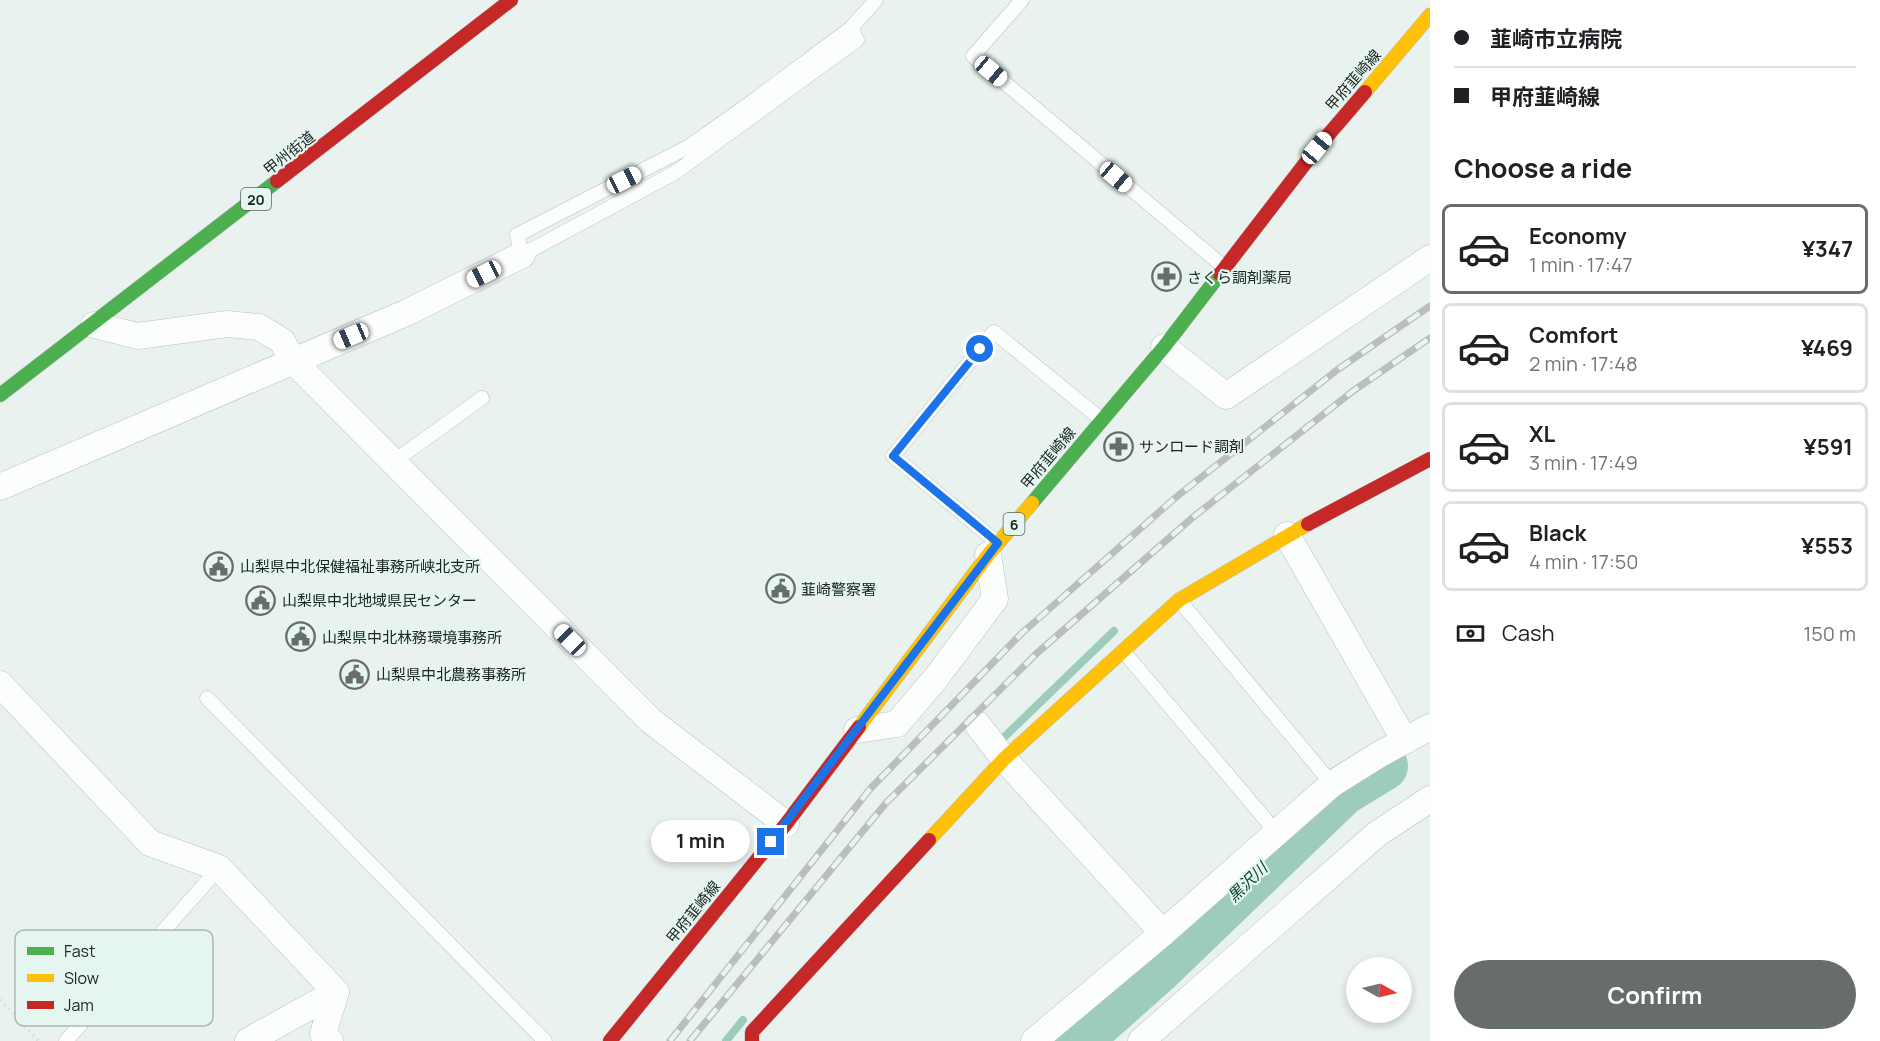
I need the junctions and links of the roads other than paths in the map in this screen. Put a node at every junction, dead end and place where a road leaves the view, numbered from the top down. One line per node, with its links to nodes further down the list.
1 (511, 0): 9 (main road, 甲州街道 / 20)
2 (876, 0): 5 (lane)
3 (1022, 0): 8 (lane)
4 (1430, 15): 8 (main road, 甲府韮崎線 / 6)
5 (851, 28): 6 (lane); 6 (lane)
6 (522, 255): 11 (street)
7 (1430, 258): 10 (street)
8 (1224, 267): 10 (main road, 甲府韮崎線 / 6)
9 (94, 324): 11 (street); 12 (main road, 甲州街道 / 20)
10 (1164, 347): 14 (main road, 甲府韮崎線 / 6)
11 (293, 361): 16 (street); 17 (street)
12 (0, 395)
13 (482, 398): 16 (lane)
14 (1102, 420): 19 (main road, 甲府韮崎線 / 6); 19 (lane)
15 (1430, 459): 18 (main road)
16 (393, 462): 31 (street)
17 (0, 487)
18 (1287, 535): 20 (main road); 27 (street)
19 (993, 549): 26 (main road, 甲府韮崎線 / 6); 26 (street)
20 (1179, 600): 21 (main road); 29 (lane)
21 (1123, 651): 28 (main road); 32 (lane)
22 (0, 684): 33 (street)
23 (207, 699): 41 (lane)
24 (978, 725): 28 (street)
25 (1430, 728): 27 (street)
26 (857, 730): 31 (main road, 甲府韮崎線 / 6)
27 (1404, 741): 29 (street)
28 (1004, 759): 35 (street); 43 (main road)
29 (1332, 784): 32 (street)
30 (1430, 799): 45 (street)
31 (786, 824): 42 (main road, 甲府韮崎線 / 6)
32 (1277, 833): 35 (street)
33 (219, 868): 34 (lane); 36 (street)
34 (164, 930)
35 (1163, 933): 44 (street)
36 (336, 992): 39 (street); 40 (street)
37 (79, 1026): 38 (lane)
38 (66, 1041)
39 (248, 1041)
40 (330, 1041)
41 (545, 1041)
42 (610, 1041)
43 (752, 1041)
44 (1034, 1041)
45 (1140, 1041)

